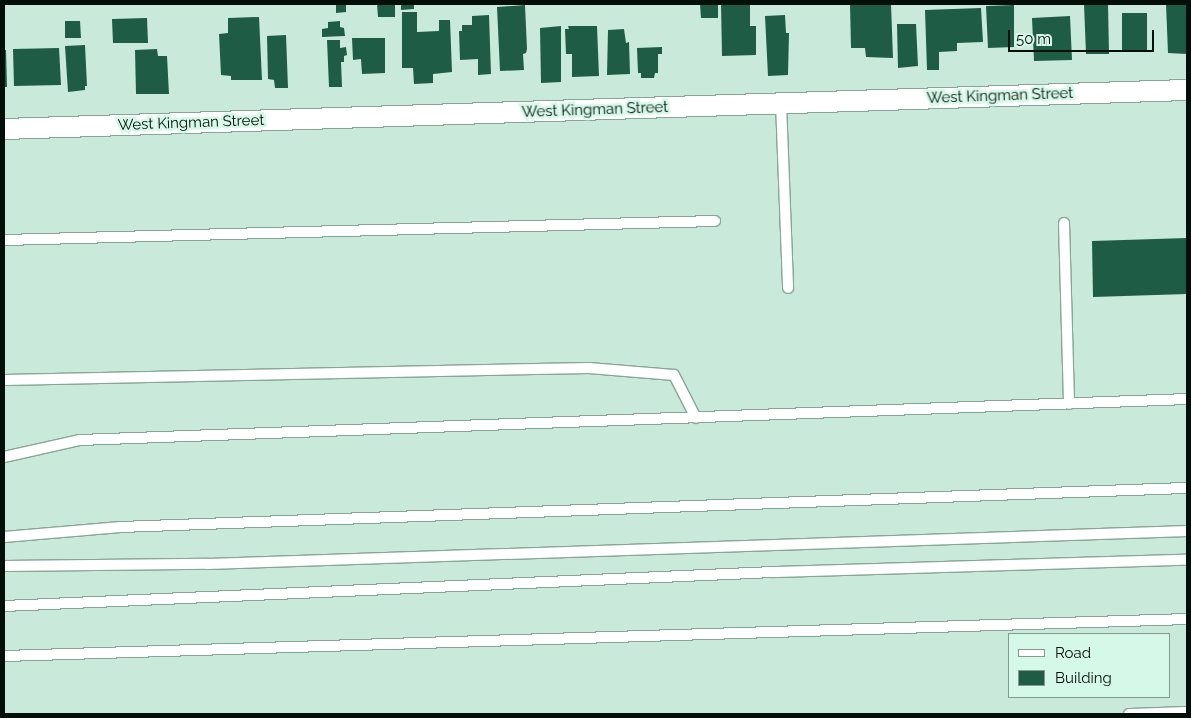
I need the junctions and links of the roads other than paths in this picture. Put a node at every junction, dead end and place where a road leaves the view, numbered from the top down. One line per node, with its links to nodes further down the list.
1 (1187, 90): 2 (street, West Kingman Street)
2 (781, 103): 3 (street, West Kingman Street); 7 (lane)
3 (4, 130)
4 (715, 222): 6 (lane)
5 (1064, 223): 10 (lane)
6 (4, 240)
7 (788, 288)
8 (4, 380): 11 (lane)
9 (1187, 400): 10 (lane)
10 (1069, 404): 11 (lane)
11 (696, 418): 12 (lane)
12 (4, 456)
13 (1187, 488): 15 (lane)
14 (1187, 531): 17 (lane)
15 (4, 537)
16 (1187, 560): 18 (lane)
17 (4, 566)
18 (4, 606)
19 (1187, 619): 20 (lane)
20 (4, 656)
21 (1187, 712): 22 (lane)
22 (1129, 714)

